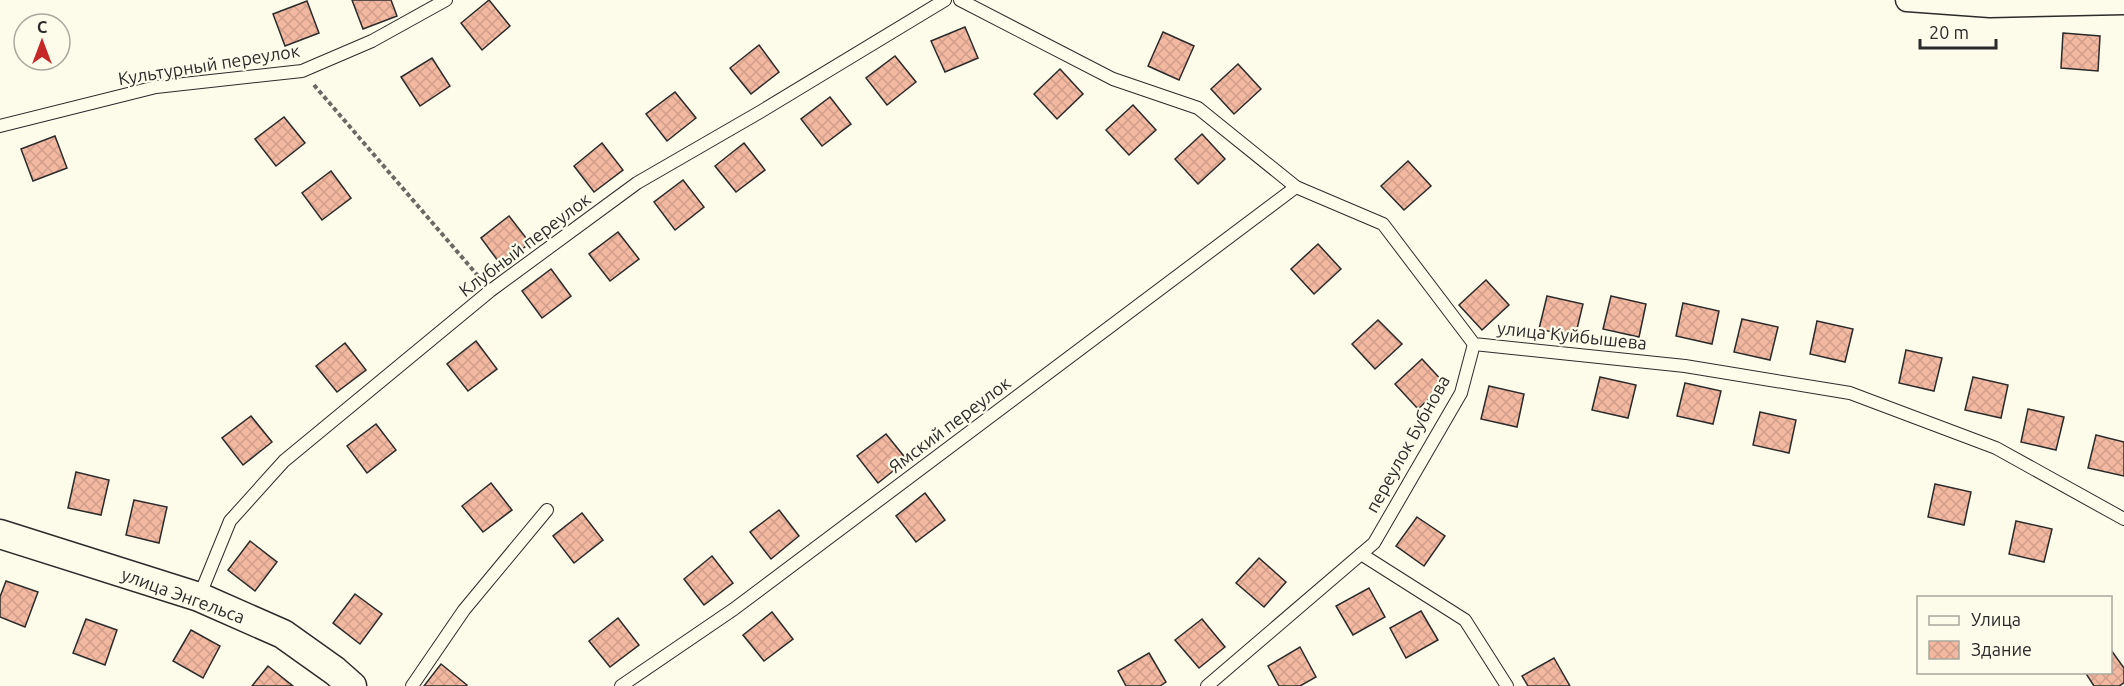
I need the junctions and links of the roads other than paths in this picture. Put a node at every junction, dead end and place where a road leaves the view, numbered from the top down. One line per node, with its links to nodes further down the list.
1 (446, 0): 6 (lane, Культурный переулок)
2 (945, 0): 13 (lane, Клубный переулок)
3 (960, 0): 7 (lane, улица Куйбышева)
4 (1907, 0): 5 (street)
5 (2124, 3)
6 (0, 126)
7 (1296, 187): 8 (lane, улица Куйбышева); 16 (lane, Ямский переулок)
8 (1474, 344): 10 (lane, улица Куйбышева); 12 (lane, переулок Бубнова)
9 (547, 510): 15 (lane)
10 (2124, 519)
11 (0, 534): 13 (street, улица Энгельса)
12 (1361, 554): 17 (lane, переулок Бубнова); 18 (lane)
13 (199, 597): 14 (street, улица Энгельса)
14 (352, 686)
15 (412, 686)
16 (621, 686)
17 (1207, 686)
18 (1507, 686)

